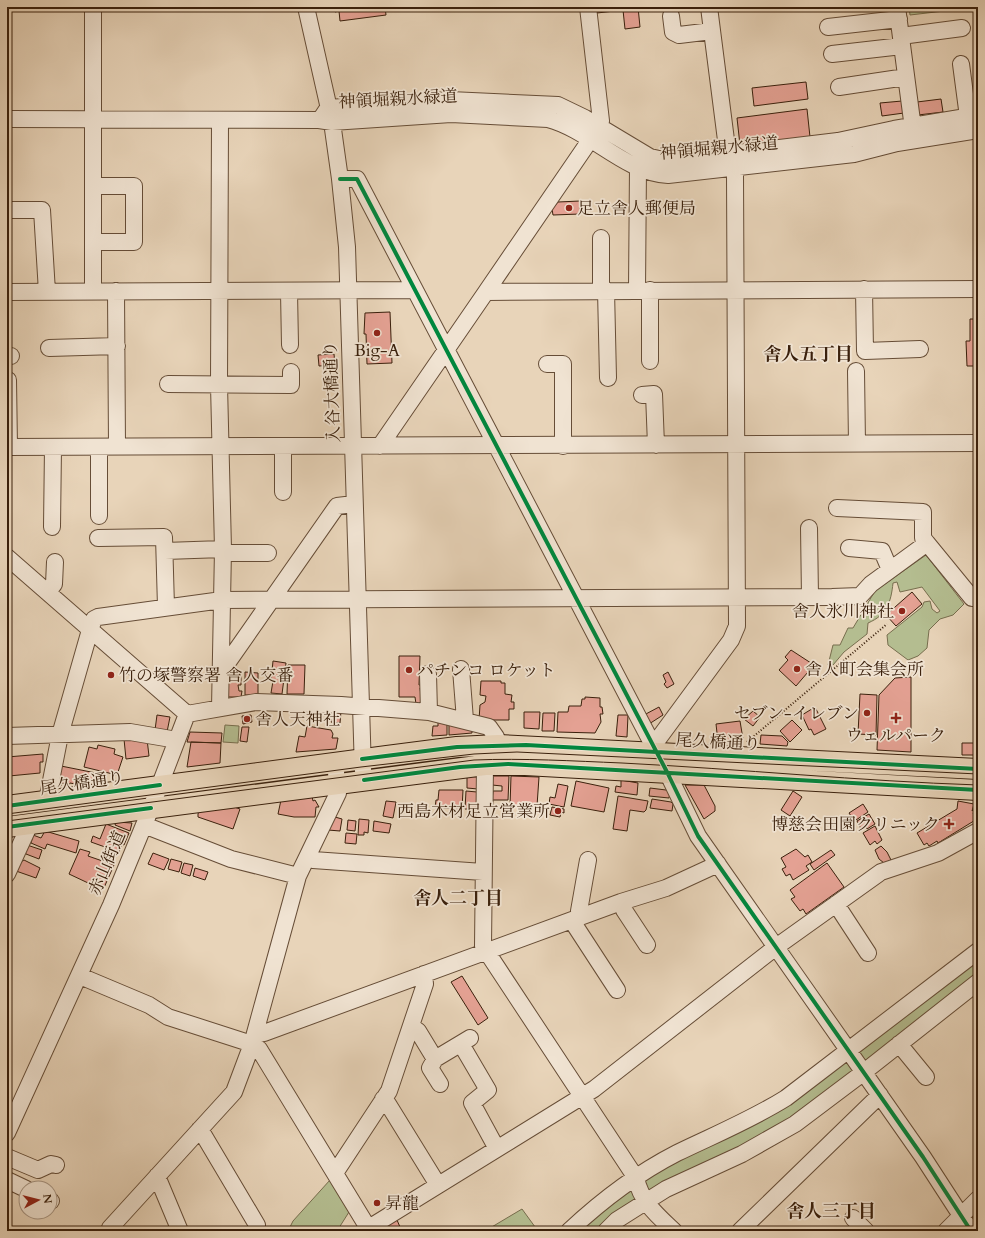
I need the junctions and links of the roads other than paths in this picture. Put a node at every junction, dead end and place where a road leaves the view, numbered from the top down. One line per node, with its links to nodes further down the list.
1 (93, 7): 18 (street)
2 (306, 7): 16 (street, 入谷大橋通り)
3 (588, 7): 21 (street)
4 (710, 7): 9 (street)
5 (898, 13): 7 (street); 10 (street)
6 (671, 16): 9 (street)
7 (828, 27)
8 (962, 28): 10 (street)
9 (712, 31): 23 (street)
10 (902, 41): 11 (street); 13 (street)
11 (832, 54)
12 (961, 64): 15 (street)
13 (906, 77): 14 (street); 22 (street)
14 (839, 87)
15 (973, 116): 22 (street)
16 (326, 117): 19 (street); 21 (street); 25 (street, 入谷大橋通り)
17 (7, 119): 18 (street)
18 (92, 119): 19 (street); 26 (street)
19 (220, 120): 38 (street)
20 (978, 130): 22 (street)
21 (595, 133): 23 (street); 24 (street); 43 (street)
22 (913, 133): 23 (street)
23 (731, 161): 24 (street); 34 (street)
24 (638, 167): 33 (street)
25 (340, 179): 31 (street); 39 (street, 入谷大橋通り)
26 (93, 186): 29 (street); 29 (street)
27 (7, 210): 41 (street)
28 (601, 238): 32 (street)
29 (92, 242): 36 (street)
30 (978, 288): 35 (street)
31 (415, 290): 39 (street); 47 (street)
32 (603, 290): 33 (street); 43 (street); 53 (street)
33 (643, 290): 34 (street); 49 (street)
34 (737, 290): 35 (street); 60 (street)
35 (864, 290): 48 (street)
36 (93, 291): 37 (street); 41 (street)
37 (116, 291): 38 (street); 45 (street)
38 (220, 291): 42 (street); 56 (street)
39 (348, 291): 42 (street); 62 (street, 入谷大橋通り)
40 (7, 292): 41 (street)
41 (47, 292)
42 (289, 292): 44 (street)
43 (486, 292): 47 (street)
44 (290, 345)
45 (117, 346): 46 (street); 69 (street)
46 (50, 348)
47 (446, 349): 63 (street); 64 (street)
48 (920, 350)
49 (650, 361)
50 (547, 364): 65 (street)
51 (856, 371): 59 (street)
52 (291, 372): 56 (street)
53 (608, 378)
54 (8, 380): 67 (street)
55 (168, 384): 56 (street)
56 (219, 385): 61 (street)
57 (642, 395): 66 (street)
58 (978, 443): 59 (street)
59 (857, 444): 60 (street)
60 (736, 445): 66 (street); 89 (street)
61 (221, 446): 69 (street); 70 (street); 81 (street)
62 (353, 446): 63 (street); 70 (street); 73 (street, 入谷大橋通り)
63 (380, 446): 64 (street)
64 (497, 446): 65 (street); 91 (street)
65 (563, 446): 66 (street)
66 (656, 446)
67 (8, 447): 71 (street)
68 (99, 447): 69 (street); 71 (street); 75 (street)
69 (117, 447)
70 (283, 447): 72 (street)
71 (53, 448): 76 (street)
72 (284, 492)
73 (354, 504): 93 (street); 94 (street, 入谷大橋通り)
74 (836, 508): 79 (street)
75 (99, 516)
76 (52, 526)
77 (810, 528): 88 (street)
78 (98, 538): 82 (street)
79 (927, 543): 86 (street); 90 (street)
80 (849, 548): 86 (street)
81 (222, 549): 82 (street); 83 (street); 92 (street)
82 (165, 550): 95 (street)
83 (268, 553)
84 (7, 557): 87 (street)
85 (55, 562): 87 (street)
86 (890, 570): 88 (street)
87 (48, 592): 96 (street)
88 (810, 597): 89 (street)
89 (737, 598): 91 (street); 109 (street)
90 (978, 598)
91 (576, 599): 94 (street); 109 (street)
92 (222, 600): 93 (street); 95 (street); 98 (street)
93 (274, 600): 94 (street); 98 (street)
94 (358, 600): 100 (street, 入谷大橋通り)
95 (166, 607): 96 (street)
96 (90, 630): 103 (street); 105 (street)
97 (461, 669): 104 (street)
98 (221, 672): 101 (street)
99 (428, 674): 102 (street)
100 (361, 706): 101 (street); 102 (street); 110 (street, 入谷大橋通り)
101 (220, 708): 103 (street)
102 (429, 712): 104 (street)
103 (186, 714): 107 (street, 赤山街道)
104 (466, 720): 108 (street)
105 (60, 734): 106 (street); 107 (street); 119 (street)
106 (7, 736)
107 (177, 740): 117 (street, 赤山街道)
108 (498, 745): 109 (main road, 尾久橋通り); 110 (main road, 尾久橋通り)
109 (656, 752): 113 (main road, 尾久橋通り); 114 (street)
110 (362, 759): 111 (main road, 尾久橋通り); 115 (street, 入谷大橋通り)
111 (335, 762): 116 (street); 117 (main road, 尾久橋通り)
112 (485, 765): 114 (main road, 尾久橋通り); 115 (main road, 尾久橋通り); 128 (street)
113 (978, 769)
114 (667, 772): 118 (main road, 尾久橋通り); 127 (street)
115 (364, 780): 116 (main road, 尾久橋通り)
116 (338, 783): 121 (main road, 尾久橋通り); 125 (street)
117 (160, 785): 119 (main road, 尾久橋通り); 121 (street, 赤山街道)
118 (978, 790)
119 (47, 800): 120 (main road, 尾久橋通り)
120 (7, 806)
121 (147, 817): 122 (main road, 尾久橋通り); 130 (street); 140 (street, 赤山街道)
122 (30, 824): 123 (main road, 尾久橋通り); 129 (street)
123 (7, 826)
124 (978, 831): 132 (street)
125 (307, 858): 128 (street); 130 (street)
126 (588, 860): 133 (street)
127 (718, 864): 131 (street); 135 (street)
128 (483, 872): 136 (street)
129 (7, 874)
130 (298, 876): 144 (street)
131 (621, 902): 133 (street); 134 (street)
132 (836, 904): 135 (street); 138 (street)
133 (577, 919): 136 (street); 142 (street)
134 (647, 945)
135 (776, 947): 146 (street); 152 (street)
136 (485, 951): 139 (street); 152 (street)
137 (978, 951): 146 (street)
138 (868, 953)
139 (424, 974): 143 (street); 144 (street)
140 (80, 976): 144 (street); 154 (street, 赤山街道)
141 (978, 982): 145 (street)
142 (617, 990)
143 (411, 1026): 147 (street); 153 (street)
144 (253, 1039): 155 (street); 160 (street)
145 (899, 1044): 148 (street); 149 (street)
146 (848, 1050): 148 (street); 162 (street)
147 (435, 1059): 150 (street); 157 (street)
148 (864, 1072): 151 (street); 167 (street)
149 (926, 1077)
150 (440, 1084)
151 (880, 1095): 168 (street); 177 (street)
152 (582, 1097): 157 (street); 162 (street)
153 (384, 1099): 160 (street); 165 (street)
154 (10, 1115): 156 (street, 赤山街道)
155 (200, 1129): 161 (street); 170 (street)
156 (7, 1133)
157 (497, 1150): 165 (street)
158 (7, 1157): 159 (street)
159 (56, 1166)
160 (334, 1173): 171 (street)
161 (156, 1176): 172 (street); 173 (street)
162 (636, 1178): 167 (street); 174 (street)
163 (7, 1180): 164 (street)
164 (18, 1185)
165 (438, 1185): 171 (street)
166 (978, 1199): 168 (street)
167 (646, 1202): 175 (street); 176 (street)
168 (961, 1217): 179 (street); 180 (street)
169 (853, 1218): 178 (street)
170 (257, 1224)
171 (367, 1230)
172 (109, 1231)
173 (180, 1231)
174 (569, 1231)
175 (606, 1231)
176 (674, 1231)
177 (740, 1231)
178 (866, 1231)
179 (946, 1231)
180 (971, 1231)

